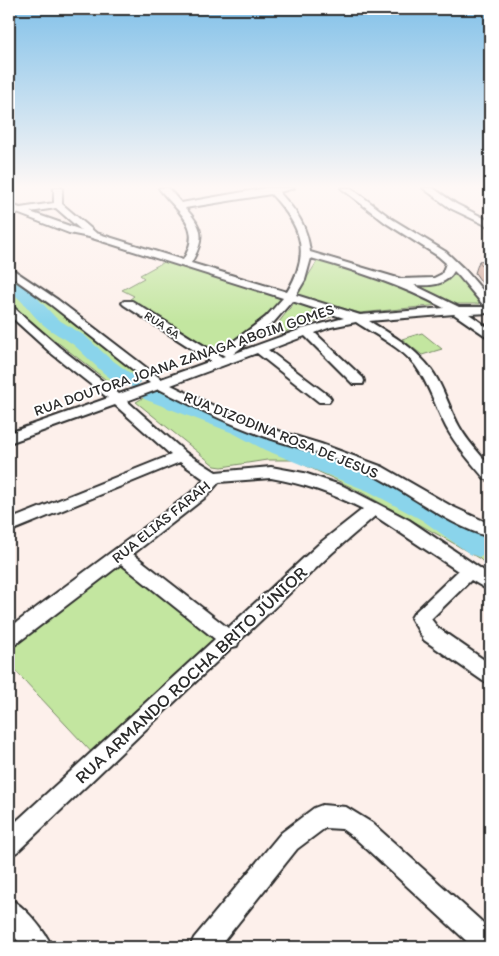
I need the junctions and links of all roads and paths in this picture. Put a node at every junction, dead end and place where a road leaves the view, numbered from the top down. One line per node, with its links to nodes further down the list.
1 (80, 233): 6 (street)
2 (89, 233): 6 (street)
3 (195, 233): 9 (street)
4 (303, 233): 7 (street)
5 (407, 233): 8 (street)
6 (92, 235): 9 (street)
7 (306, 254): 11 (street); 12 (street)
8 (451, 262): 11 (street); 14 (street)
9 (186, 263): 12 (street)
10 (10, 272): 24 (street, RUA DIZODINA ROSA DE JESUS)
11 (398, 280): 16 (street)
12 (291, 296): 18 (street); 22 (street)
13 (128, 303): 22 (street, RUA 6A)
14 (490, 306)
15 (9, 309): 25 (street)
16 (453, 310): 17 (street, RUA DOUTORA JOANA ZANAGA ABOIM GOMES); 18 (street, RUA DOUTORA JOANA ZANAGA ABOIM GOMES); 20 (street)
17 (490, 310)
18 (357, 318): 19 (street, RUA DOUTORA JOANA ZANAGA ABOIM GOMES); 29 (street)
19 (306, 331): 21 (street, RUA DOUTORA JOANA ZANAGA ABOIM GOMES); 23 (street)
20 (490, 334)
21 (258, 348): 22 (street, RUA DOUTORA JOANA ZANAGA ABOIM GOMES); 26 (street)
22 (219, 361): 24 (street, RUA DOUTORA JOANA ZANAGA ABOIM GOMES)
23 (358, 380)
24 (159, 384): 25 (street, RUA DOUTORA JOANA ZANAGA ABOIM GOMES); 33 (street, RUA DIZODINA ROSA DE JESUS)
25 (117, 399): 27 (street, RUA DOUTORA JOANA ZANAGA ABOIM GOMES); 28 (street)
26 (324, 399)
27 (9, 438)
28 (181, 456): 30 (street); 32 (street)
29 (490, 475)
30 (214, 478): 31 (street, RUA ELIAS FARAH); 34 (street, RUA ELIAS FARAH)
31 (374, 508): 35 (street, RUA ELIAS FARAH); 38 (street, RUA ARMANDO ROCHA BRITO JÚNIOR)
32 (9, 526)
33 (490, 530)
34 (122, 555): 37 (street, RUA ELIAS FARAH); 38 (street)
35 (470, 570): 36 (street, RUA ELIAS FARAH); 39 (street)
36 (490, 584)
37 (9, 638)
38 (230, 640): 40 (street, RUA ARMANDO ROCHA BRITO JÚNIOR)
39 (490, 675)
40 (9, 844)
41 (9, 911): 43 (street)
42 (490, 946): 44 (street)
43 (39, 947)
44 (203, 947)

